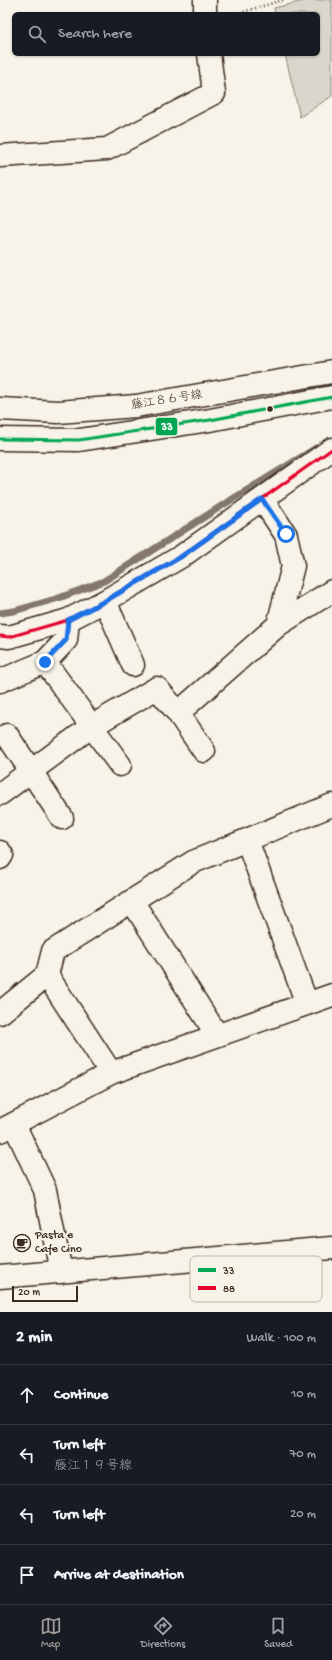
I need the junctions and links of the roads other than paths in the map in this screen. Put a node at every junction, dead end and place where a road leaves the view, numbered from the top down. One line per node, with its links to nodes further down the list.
1 (205, 0): 2 (street)
2 (205, 12)
3 (209, 56): 4 (street)
4 (0, 156)
5 (332, 372): 7 (street, 藤江８６号線)
6 (332, 397): 8 (street)
7 (0, 409)
8 (0, 439)
9 (332, 449): 10 (street)
10 (262, 499): 12 (street); 14 (street)
11 (332, 591): 14 (street)
12 (105, 601): 13 (street); 17 (street)
13 (68, 620): 15 (street); 16 (street)
14 (278, 625): 19 (street)
15 (0, 636)
16 (45, 662): 18 (street); 20 (street)
17 (133, 665)
18 (0, 681)
19 (178, 713): 20 (street); 22 (street)
20 (92, 726): 23 (street); 24 (street)
21 (7, 735): 24 (street)
22 (204, 751)
23 (120, 765)
24 (30, 772): 25 (street); 27 (street)
25 (0, 794)
26 (332, 805): 28 (street)
27 (62, 818)
28 (247, 840): 31 (street); 34 (street)
29 (0, 852): 30 (street)
30 (0, 858)
31 (132, 901): 32 (street); 36 (street)
32 (47, 975): 35 (street); 37 (street)
33 (332, 995): 34 (street)
34 (307, 1004): 36 (street)
35 (0, 1013)
36 (217, 1035): 37 (street)
37 (111, 1073): 38 (street)
38 (7, 1127): 42 (street)
39 (332, 1248): 40 (street)
40 (242, 1256)
41 (190, 1261): 42 (street)
42 (61, 1272): 43 (street)
43 (0, 1277)

